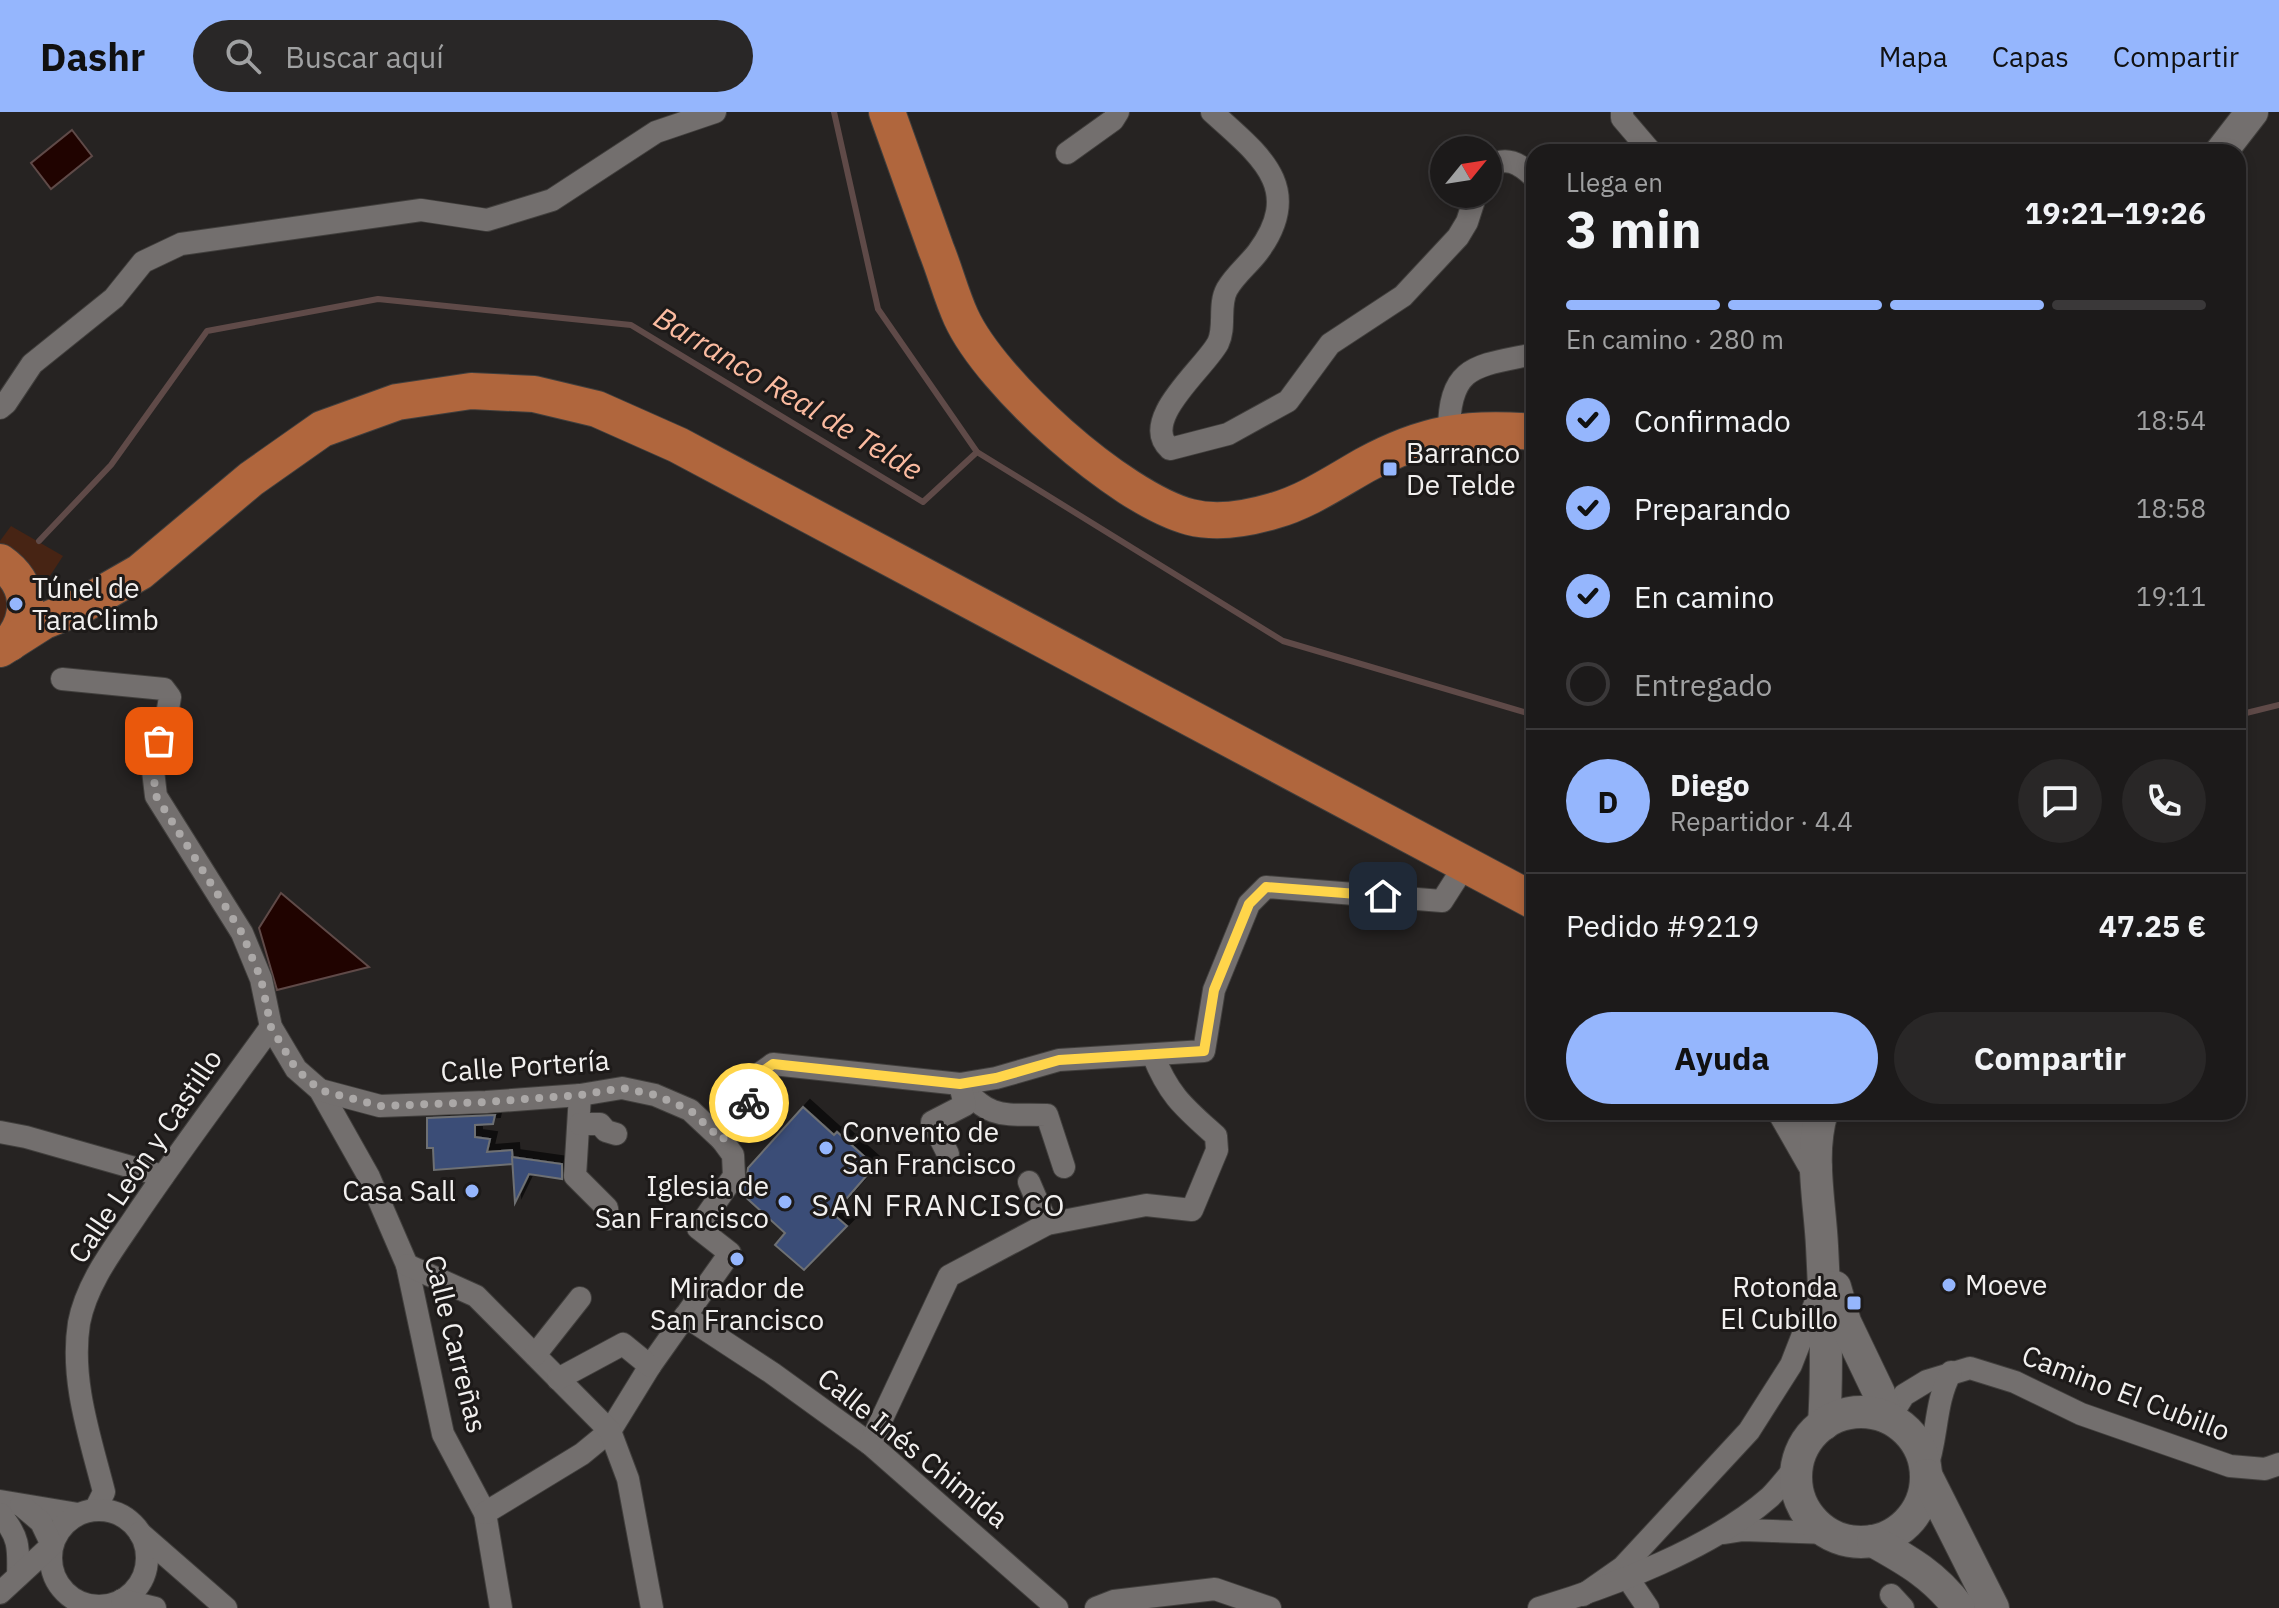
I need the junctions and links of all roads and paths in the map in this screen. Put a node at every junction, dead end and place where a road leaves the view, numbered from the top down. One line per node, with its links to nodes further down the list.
1 (715, 112): 14 (street)
2 (887, 112): 15 (main road)
3 (1118, 112): 9 (street)
4 (1212, 112): 12 (street)
5 (1622, 112): 7 (street)
6 (2252, 112): 8 (main road)
7 (1644, 144)
8 (2227, 144)
9 (1067, 153)
10 (1502, 161): 11 (street)
11 (1526, 171)
12 (1472, 208)
13 (1526, 356): 15 (street)
14 (0, 408)
15 (1449, 432): 16 (main road)
16 (1526, 432)
17 (11, 574): 18 (main road); 19 (main road)
18 (100, 596): 19 (main road); 21 (main road)
19 (5, 646)
20 (62, 679): 23 (street, Calle Carreñas)
21 (1465, 865): 22 (main road); 24 (street)
22 (1526, 897)
23 (271, 1027): 26 (street, Calle Carreñas); 37 (street, Calle León y Castillo)
24 (1153, 1055): 25 (street); 40 (street)
25 (960, 1084): 33 (street); 34 (street); 35 (street)
26 (320, 1090): 27 (street, Calle Portería); 42 (street, Calle Carreñas)
27 (580, 1095): 30 (street); 33 (street, Calle Portería)
28 (1789, 1120): 36 (main road)
29 (1819, 1120): 36 (main road)
30 (580, 1124): 32 (street); 39 (street)
31 (0, 1132): 37 (street)
32 (616, 1134)
33 (722, 1140): 45 (street)
34 (948, 1154)
35 (1064, 1167)
36 (1816, 1168): 41 (main road)
37 (163, 1176): 58 (street, Calle León y Castillo)
38 (1029, 1182): 40 (street)
39 (608, 1219)
40 (1047, 1224): 53 (street)
41 (1822, 1249): 43 (main road); 50 (main road)
42 (407, 1265): 46 (street); 59 (street, Calle Carreñas)
43 (1823, 1284): 51 (main road); 69 (street)
44 (580, 1298): 46 (street)
45 (685, 1316): 47 (street); 53 (street, Calle Inés Chimida)
46 (535, 1355): 49 (street)
47 (650, 1366): 49 (street); 52 (street)
48 (1951, 1372): 50 (street, Camino El Cubillo); 55 (street, Camino El Cubillo); 56 (street)
49 (558, 1379): 52 (street)
50 (1888, 1418): 51 (main road); 56 (main road)
51 (1824, 1424): 54 (main road)
52 (610, 1431): 59 (street); 75 (street)
53 (870, 1444): 76 (street, Calle Inés Chimida)
54 (1798, 1464): 62 (main road); 63 (street)
55 (2279, 1464)
56 (1926, 1472): 64 (main road); 82 (main road)
57 (11, 1503): 58 (street); 65 (street)
58 (86, 1512): 61 (street); 65 (street)
59 (485, 1513): 74 (street, Calle Carreñas)
60 (0, 1514): 66 (street)
61 (139, 1533): 70 (street); 72 (street)
62 (1828, 1533): 63 (street); 64 (main road)
63 (1719, 1534): 67 (street)
64 (1873, 1541): 81 (main road)
65 (52, 1545): 66 (street); 71 (street)
66 (18, 1576): 68 (street)
67 (1627, 1577): 69 (street); 80 (street)
68 (0, 1593)
69 (1583, 1595): 79 (street)
70 (122, 1600): 71 (street); 73 (street)
71 (88, 1607)
72 (220, 1607)
73 (155, 1608)
74 (501, 1608)
75 (652, 1608)
76 (1057, 1608)
77 (1096, 1608): 78 (street)
78 (1270, 1608)
79 (1539, 1608)
80 (1648, 1608)
81 (1959, 1608)
82 (1993, 1608)

